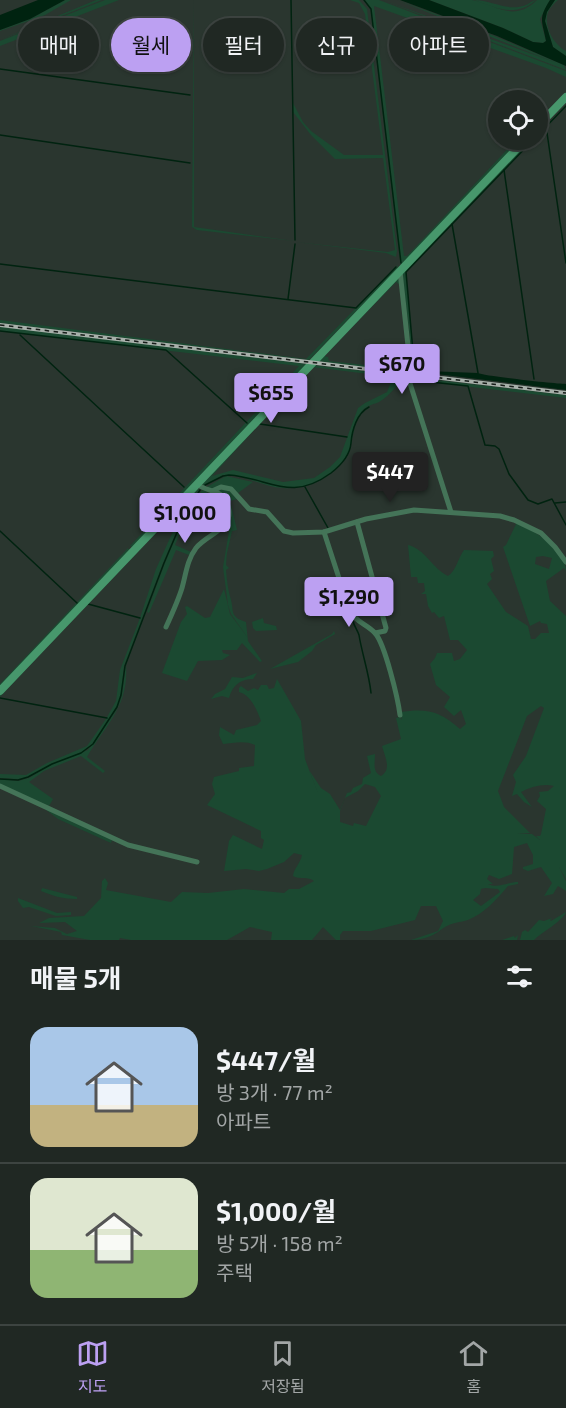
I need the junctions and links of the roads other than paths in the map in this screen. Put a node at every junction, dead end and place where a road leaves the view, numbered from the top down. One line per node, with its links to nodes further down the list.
1 (566, 96): 2 (main road)
2 (548, 115)
3 (515, 150): 4 (main road)
4 (400, 271): 5 (main road); 7 (street)
5 (196, 484): 6 (street); 13 (main road)
6 (212, 491): 9 (street); 11 (street)
7 (451, 512): 8 (street); 10 (street)
8 (357, 522): 9 (street); 12 (street)
9 (324, 532): 12 (street)
10 (566, 562)
11 (166, 627)
12 (375, 633): 14 (street)
13 (0, 691)
14 (400, 716)
15 (0, 786): 16 (street)
16 (197, 862)

